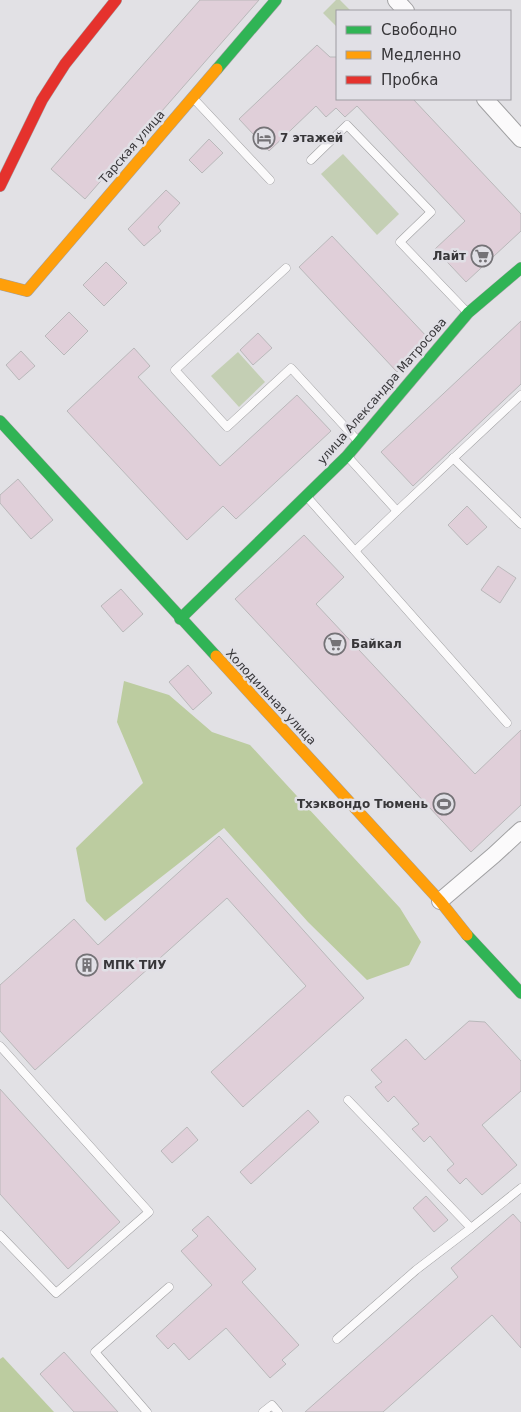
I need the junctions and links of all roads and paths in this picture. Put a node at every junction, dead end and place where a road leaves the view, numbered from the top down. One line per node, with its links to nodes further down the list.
1 (116, 0): 10 (street)
2 (276, 0): 5 (street, Тарская улица)
3 (396, 0): 4 (street)
4 (405, 10)
5 (192, 98): 9 (lane); 13 (street, Тарская улица)
6 (486, 100): 7 (street)
7 (521, 139)
8 (311, 160): 14 (lane)
9 (270, 180)
10 (0, 186)
11 (286, 268): 17 (lane)
12 (521, 268): 14 (street, улица Александра Матросова)
13 (0, 284)
14 (468, 313): 17 (street, улица Александра Матросова)
15 (521, 395): 19 (lane)
16 (0, 421): 24 (street, Холодильная улица)
17 (358, 442): 18 (street, улица Александра Матросова)
18 (347, 456): 20 (street, улица Александра Матросова); 21 (lane)
19 (453, 458): 21 (lane); 22 (lane)
20 (306, 496): 23 (lane); 24 (street, улица Александра Матросова)
21 (397, 511): 23 (lane)
22 (521, 524)
23 (355, 551): 25 (lane)
24 (180, 619): 27 (street, Холодильная улица)
25 (507, 723)
26 (521, 830): 27 (street)
27 (440, 901): 28 (street, Холодильная улица)
28 (521, 993)
29 (0, 1046): 33 (lane)
30 (348, 1100): 32 (lane)
31 (521, 1188): 32 (lane)
32 (471, 1228): 35 (lane)
33 (0, 1235)
34 (169, 1287): 36 (lane)
35 (338, 1340)
36 (148, 1412)
37 (262, 1412): 38 (lane)
38 (278, 1412)

